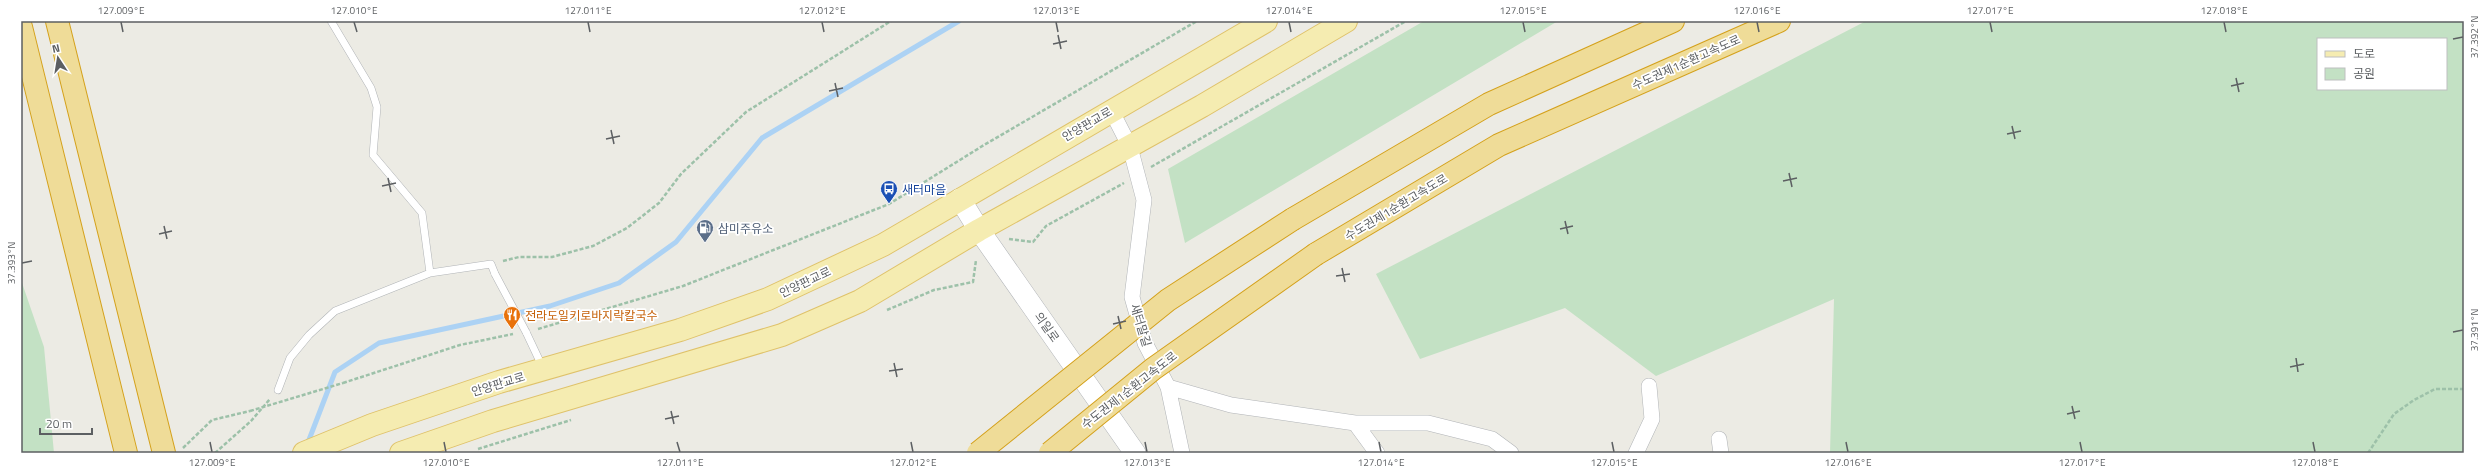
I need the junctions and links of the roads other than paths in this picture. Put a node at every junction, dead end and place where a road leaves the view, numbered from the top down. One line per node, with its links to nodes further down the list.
1 (57, 21): 18 (highway)
2 (330, 21): 12 (lane)
3 (1266, 21): 8 (main road, 안양판교로)
4 (1346, 21): 9 (main road)
5 (1673, 21): 22 (highway, bridge)
6 (1779, 21): 23 (highway, 수도권제1순환고속도로, bridge)
7 (21, 28): 19 (highway)
8 (1111, 110): 9 (street, 새터말길); 10 (main road, 안양판교로)
9 (1130, 147): 11 (main road); 15 (street, 새터말길)
10 (960, 199): 11 (main road, 의일로); 13 (main road, 안양판교로)
11 (979, 230): 21 (main road); 24 (main road, 의일로)
12 (430, 273): 13 (lane, bridge); 16 (lane)
13 (544, 370): 20 (main road, 안양판교로)
14 (1649, 386): 28 (street)
15 (1168, 387): 17 (street); 25 (street, 새터말길)
16 (278, 390)
17 (1355, 423): 26 (street); 27 (street)
18 (168, 452)
19 (126, 453)
20 (304, 453)
21 (401, 453)
22 (978, 453)
23 (1050, 453)
24 (1135, 453)
25 (1182, 453)
26 (1377, 453)
27 (1511, 453)
28 (1636, 453)

